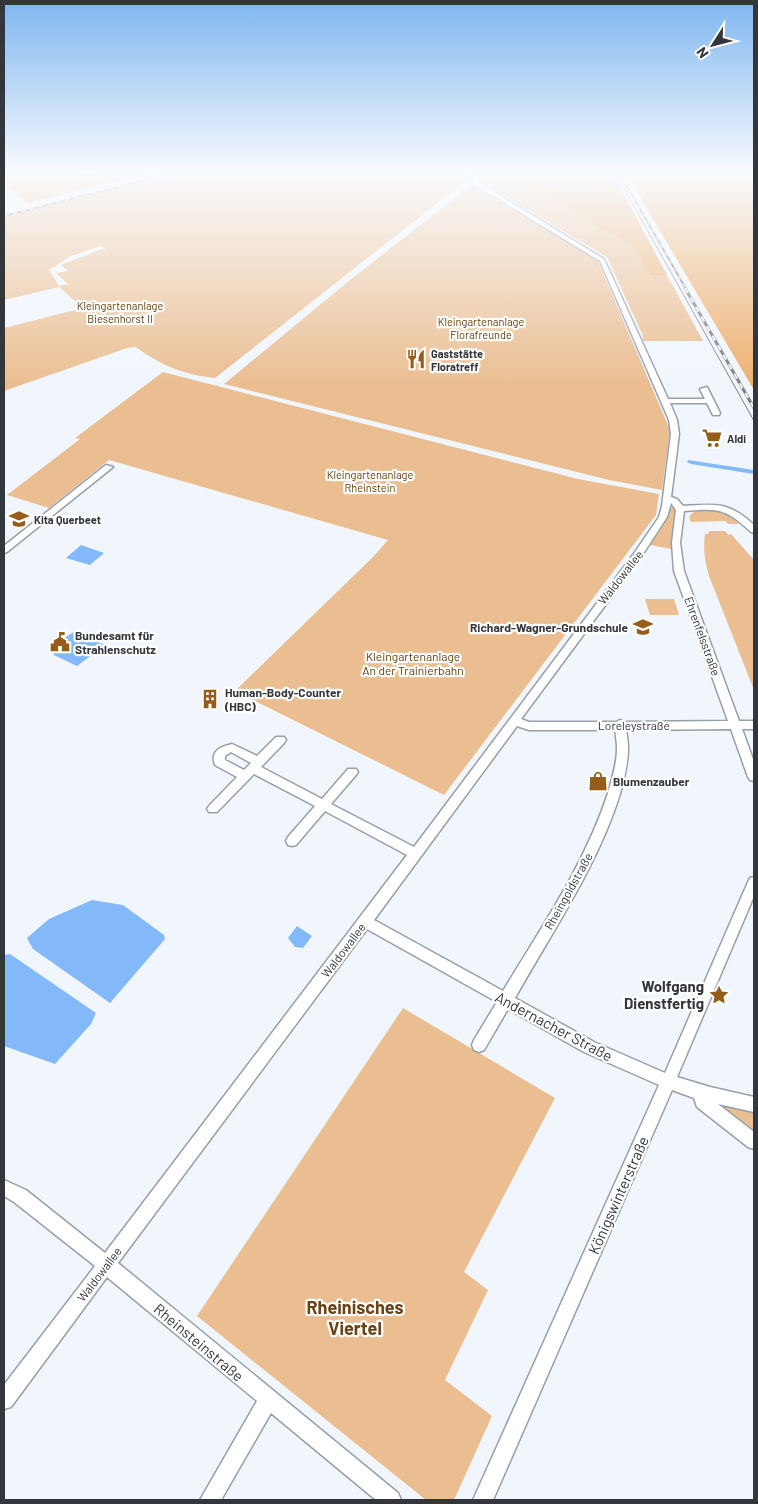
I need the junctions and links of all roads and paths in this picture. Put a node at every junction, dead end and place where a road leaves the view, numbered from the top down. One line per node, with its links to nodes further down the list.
1 (576, 244): 3 (street, Waldowallee)
2 (704, 389): 4 (street)
3 (665, 401): 4 (street); 7 (street, Waldowallee)
4 (710, 401): 5 (street)
5 (716, 413)
6 (109, 467): 10 (street)
7 (668, 495): 8 (street); 11 (street, Waldowallee)
8 (680, 509): 9 (street); 13 (street, Ehrenfelsstraße)
9 (754, 530)
10 (4, 550)
11 (514, 722): 12 (street, Loreleystraße); 22 (street, Waldowallee)
12 (620, 724): 13 (street, Loreleystraße); 25 (street, Rheingoldstraße)
13 (735, 724): 14 (street, Loreleystraße); 18 (street, Ehrenfelsstraße)
14 (754, 725)
15 (280, 740): 16 (street)
16 (252, 769): 19 (street); 20 (street)
17 (352, 772): 19 (street)
18 (754, 777)
19 (324, 805): 21 (street); 22 (street)
20 (213, 809)
21 (292, 841)
22 (415, 853): 24 (street, Waldowallee)
23 (753, 887): 27 (street, Königswinterstraße)
24 (365, 921): 25 (street, Andernacher Straße); 32 (street, Waldowallee)
25 (506, 1000): 26 (street, Rheingoldstraße); 27 (street, Andernacher Straße)
26 (479, 1045)
27 (668, 1082): 28 (street, Andernacher Straße); 37 (street, Königswinterstraße)
28 (701, 1094): 29 (street, Andernacher Straße); 30 (street)
29 (754, 1104)
30 (754, 1141)
31 (4, 1188): 32 (street, Rheinsteinstraße)
32 (106, 1265): 33 (street, Rheinsteinstraße); 34 (street, Waldowallee)
33 (268, 1399): 35 (street); 36 (street, Rheinsteinstraße)
34 (4, 1400)
35 (210, 1500)
36 (391, 1500)
37 (483, 1500)

